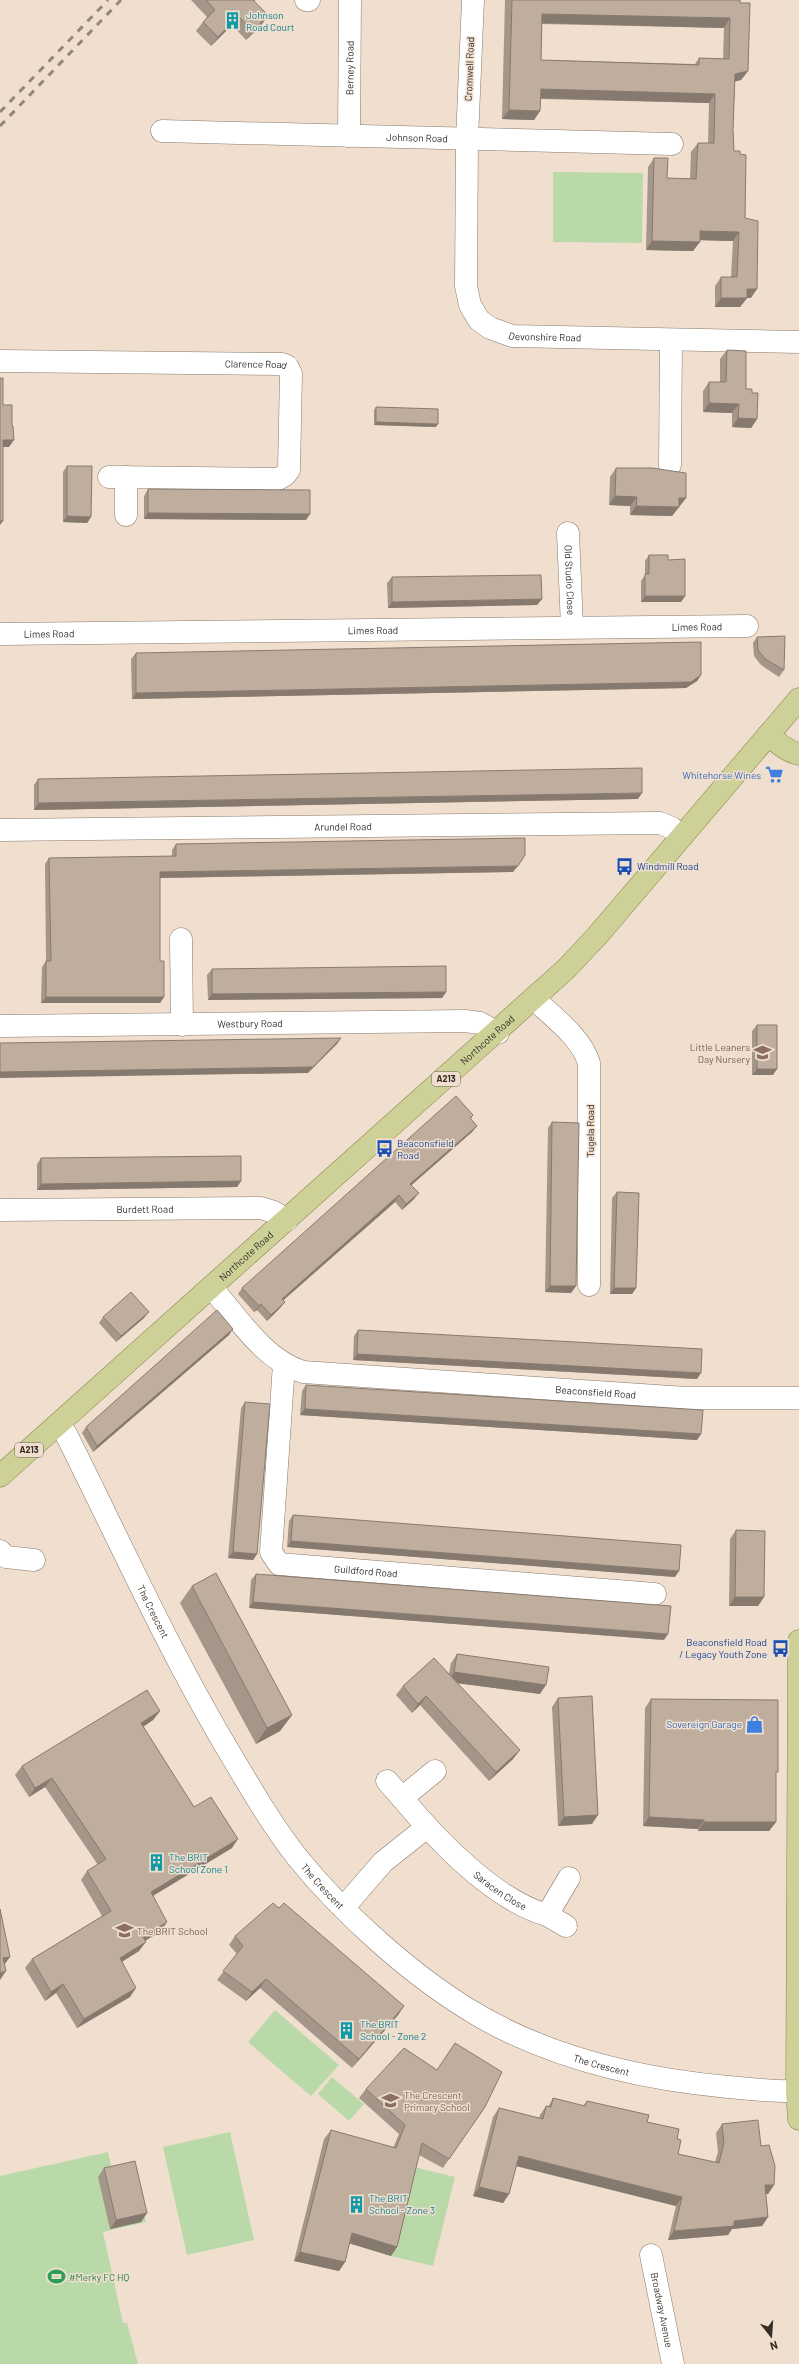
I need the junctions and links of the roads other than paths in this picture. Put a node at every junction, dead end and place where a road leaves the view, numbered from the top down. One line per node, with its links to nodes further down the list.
1 (350, 0): 4 (street, Berney Road)
2 (473, 0): 5 (street, Cromwell Road)
3 (162, 131): 4 (street, Johnson Road)
4 (349, 136): 5 (street, Johnson Road)
5 (468, 139): 6 (street, Johnson Road); 7 (street, Devonshire Road)
6 (672, 144)
7 (671, 340): 8 (street, Devonshire Road); 10 (street)
8 (799, 342)
9 (0, 361): 11 (street, Clarence Road)
10 (670, 465)
11 (126, 515)
12 (568, 533): 14 (street, Old Studio Close)
13 (747, 626): 14 (street, Limes Road)
14 (572, 627): 15 (street, Limes Road)
15 (0, 634)
16 (799, 699): 17 (main road, Northcote Road / A213)
17 (768, 735): 18 (main road); 20 (main road, Northcote Road / A213)
18 (799, 754)
19 (0, 830): 20 (street, Arundel Road)
20 (682, 836): 22 (main road, Northcote Road / A213)
21 (181, 939): 23 (street)
22 (534, 999): 25 (main road, Northcote Road / A213); 28 (street, Tugela Road)
23 (182, 1025): 24 (street, Westbury Road); 25 (street, Westbury Road)
24 (0, 1026)
25 (498, 1032): 27 (main road, Northcote Road / A213)
26 (0, 1210): 27 (street, Burdett Road)
27 (287, 1220): 29 (main road, Northcote Road / A213)
28 (589, 1285)
29 (212, 1288): 30 (street, Beaconsfield Road); 32 (main road, Northcote Road / A213)
30 (284, 1364): 31 (street, Beaconsfield Road); 36 (street, Guildford Road)
31 (799, 1398)
32 (59, 1425): 33 (main road, Northcote Road / A213); 43 (street, The Crescent)
33 (0, 1476)
34 (0, 1551): 35 (street)
35 (34, 1560)
36 (655, 1594)
37 (799, 1641): 46 (main road)
38 (435, 1771): 40 (street)
39 (387, 1781): 40 (street, Saracen Close)
40 (402, 1798): 41 (street, Saracen Close)
41 (427, 1828): 43 (street); 44 (street, Saracen Close)
42 (569, 1878): 44 (street)
43 (344, 1907): 46 (street, The Crescent)
44 (547, 1915): 45 (street, Saracen Close)
45 (566, 1926)
46 (798, 2104)
47 (651, 2256): 48 (street, Broadway Avenue)
48 (673, 2364)

